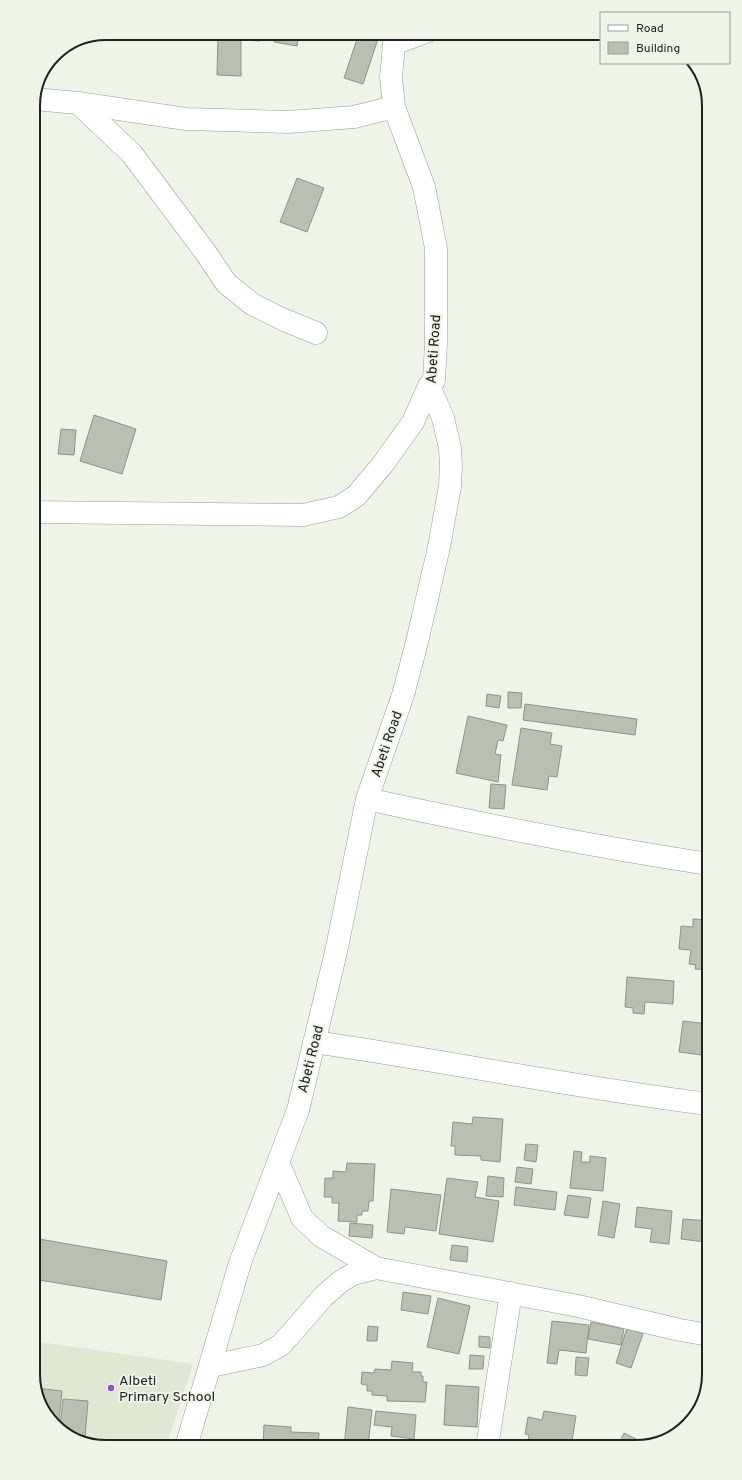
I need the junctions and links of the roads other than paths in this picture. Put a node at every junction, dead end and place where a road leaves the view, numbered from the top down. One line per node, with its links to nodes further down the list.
1 (394, 41): 4 (street, Abeti Road)
2 (40, 100): 3 (street)
3 (78, 103): 4 (street); 5 (street)
4 (394, 107): 6 (street, Abeti Road)
5 (316, 333)
6 (429, 386): 7 (street); 8 (street, Abeti Road)
7 (40, 512)
8 (367, 799): 9 (street); 10 (street, Abeti Road)
9 (702, 863)
10 (314, 1042): 11 (street); 12 (street, Abeti Road)
11 (702, 1103)
12 (278, 1162): 13 (street); 16 (street, Abeti Road)
13 (376, 1268): 14 (street); 16 (street)
14 (511, 1293): 15 (street); 18 (street)
15 (702, 1334)
16 (211, 1366): 17 (street, Abeti Road)
17 (188, 1440)
18 (488, 1440)

